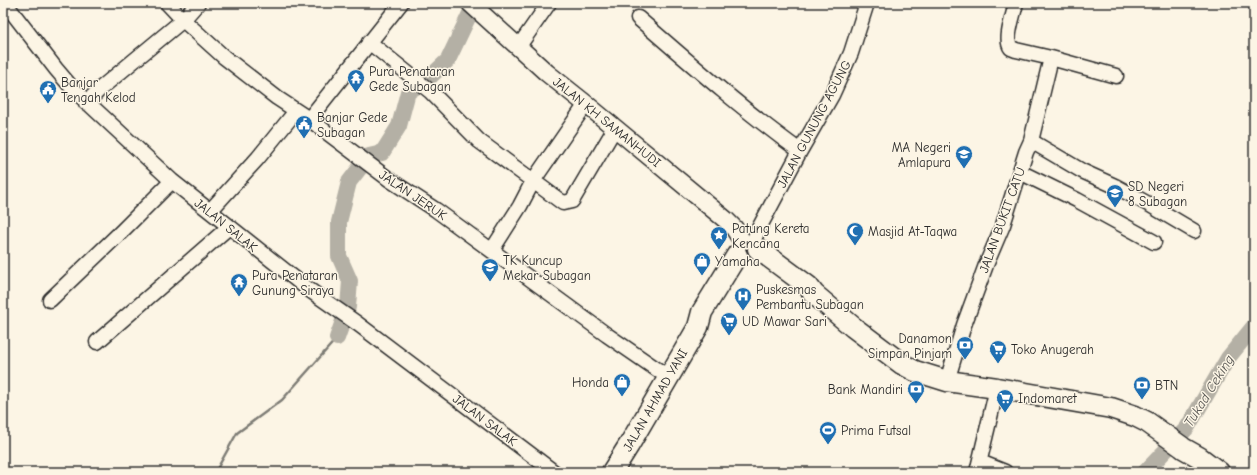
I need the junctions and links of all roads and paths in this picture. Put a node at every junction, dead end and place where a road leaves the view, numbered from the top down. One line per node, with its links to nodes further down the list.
1 (6, 3): 15 (street, JALAN SALAK)
2 (167, 3): 10 (street, JALAN JERUK)
3 (198, 3): 10 (street)
4 (401, 3): 11 (street)
5 (470, 3): 12 (main road, JALAN KH SAMANHUDI)
6 (549, 3): 12 (street)
7 (867, 3): 21 (street, JALAN GUNUNG AGUNG)
8 (1016, 3): 13 (street)
9 (638, 18): 21 (street)
10 (183, 20): 15 (street); 17 (street, JALAN JERUK)
11 (369, 42): 18 (street); 24 (street)
12 (519, 46): 16 (main road, JALAN KH SAMANHUDI)
13 (1051, 58): 14 (street); 20 (street, JALAN BUKIT CATU)
14 (1116, 76)
15 (86, 103): 23 (street, JALAN SALAK)
16 (586, 104): 19 (main road, JALAN KH SAMANHUDI); 24 (street)
17 (296, 111): 18 (street, JALAN JERUK); 25 (street)
18 (309, 119): 29 (street, JALAN JERUK)
19 (615, 128): 24 (street); 30 (main road, JALAN KH SAMANHUDI)
20 (1031, 141): 22 (street, JALAN BUKIT CATU); 27 (street)
21 (800, 150): 30 (street, JALAN GUNUNG AGUNG)
22 (1020, 172): 28 (street); 34 (street, JALAN BUKIT CATU)
23 (172, 181): 25 (street, JALAN SALAK); 31 (street)
24 (533, 181): 29 (street)
25 (210, 211): 26 (street, JALAN SALAK)
26 (229, 227): 32 (street); 39 (street, JALAN SALAK)
27 (1194, 231)
28 (1154, 242)
29 (492, 250): 33 (street, JALAN JERUK)
30 (748, 252): 33 (highway, JALAN AHMAD YANI); 34 (highway)
31 (50, 300)
32 (97, 342)
33 (668, 377): 40 (highway, JALAN AHMAD YANI)
34 (946, 381): 35 (highway)
35 (997, 388): 36 (highway); 37 (street)
36 (1182, 448): 38 (highway); 42 (highway)
37 (978, 467): 41 (street)
38 (1200, 471)
39 (554, 472)
40 (612, 472)
41 (1005, 472)
42 (1219, 472)

